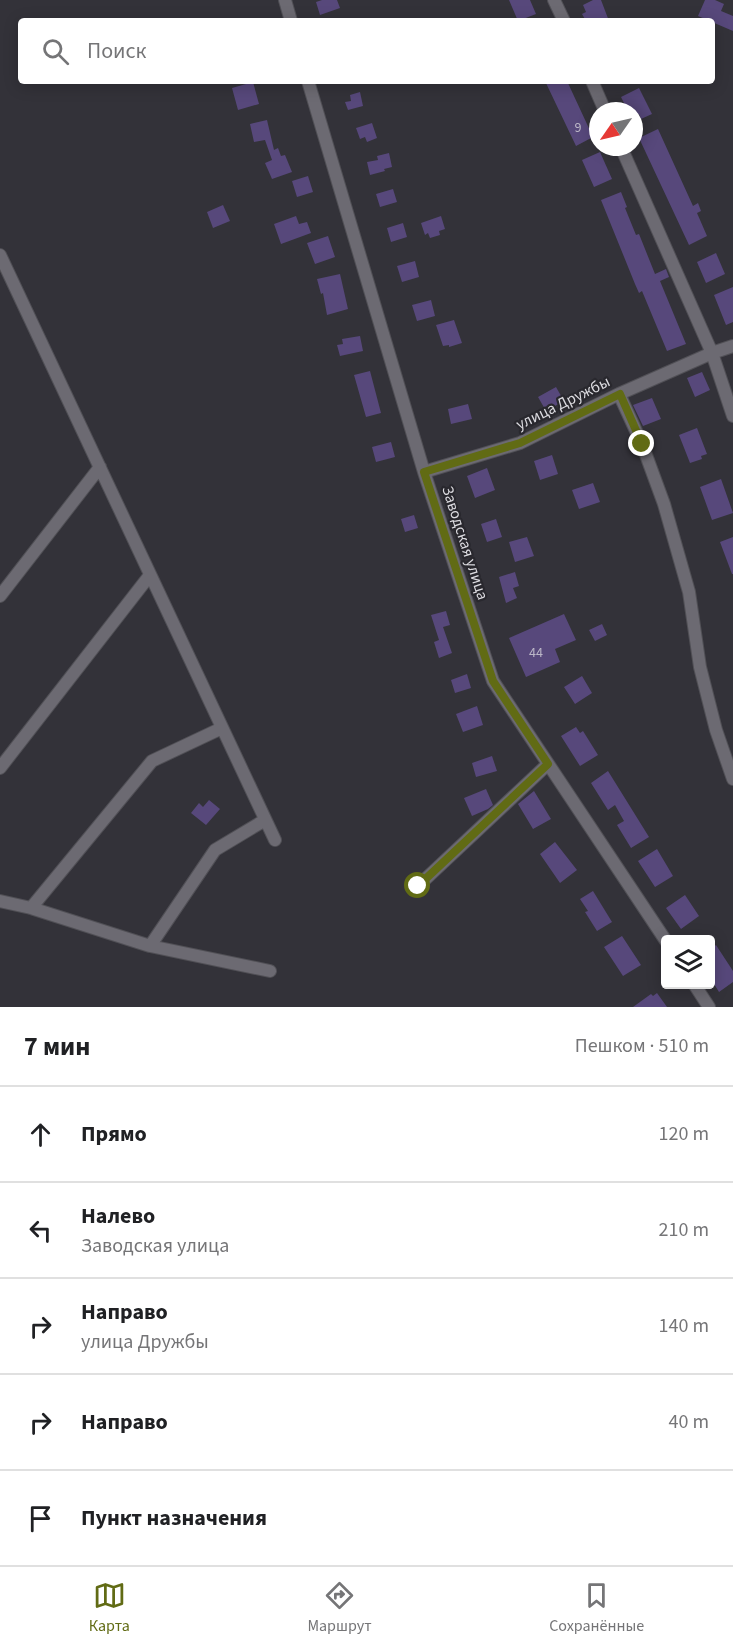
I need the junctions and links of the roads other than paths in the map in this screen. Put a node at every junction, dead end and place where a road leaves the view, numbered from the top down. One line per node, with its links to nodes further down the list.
1 (285, 0): 3 (street)
2 (554, 0): 4 (street)
3 (290, 18)
4 (563, 18)
5 (309, 84): 15 (street, Заводская улица)
6 (593, 84): 7 (street)
7 (601, 102)
8 (625, 156): 11 (street)
9 (0, 255): 14 (street)
10 (733, 346): 11 (street, улица Дружбы)
11 (712, 353): 12 (street, улица Дружбы); 13 (street)
12 (620, 394): 15 (street, улица Дружбы); 21 (street)
13 (733, 416)
14 (100, 467): 16 (street); 17 (street)
15 (424, 472): 19 (street, Заводская улица)
16 (150, 575): 18 (street); 20 (street)
17 (0, 597)
18 (222, 728): 22 (street); 26 (street)
19 (548, 764): 24 (street); 27 (street, Заводская улица)
20 (0, 768)
21 (733, 778)
22 (265, 820): 23 (street); 28 (street)
23 (275, 840)
24 (418, 886)
25 (0, 902): 26 (street)
26 (31, 908): 28 (street)
27 (662, 935)
28 (150, 946): 29 (street)
29 (270, 971)
30 (697, 989): 31 (street)
31 (709, 1007)

